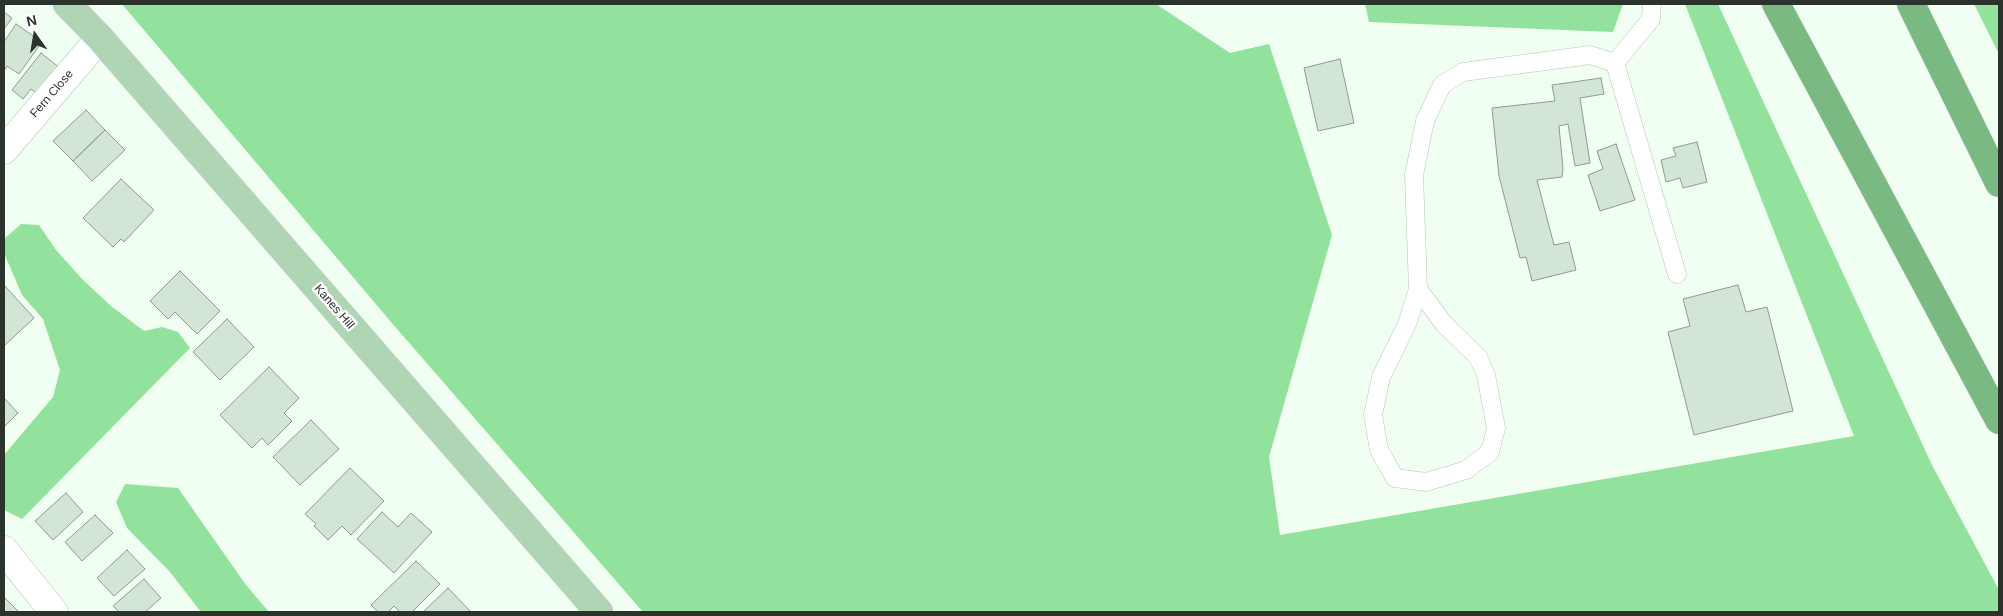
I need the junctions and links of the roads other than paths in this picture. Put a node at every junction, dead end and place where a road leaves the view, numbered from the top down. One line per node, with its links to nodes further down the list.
1 (67, 4): 5 (main road, Kanes Hill)
2 (1652, 4): 6 (lane)
3 (1776, 4): 11 (highway)
4 (1911, 4): 8 (highway)
5 (100, 38): 7 (street, Fern Close); 14 (main road, Kanes Hill)
6 (1614, 64): 9 (lane); 10 (lane)
7 (4, 150)
8 (1999, 183)
9 (1677, 274)
10 (1418, 289): 10 (lane)
11 (1999, 420)
12 (4, 550): 13 (street)
13 (54, 612)
14 (600, 612)

